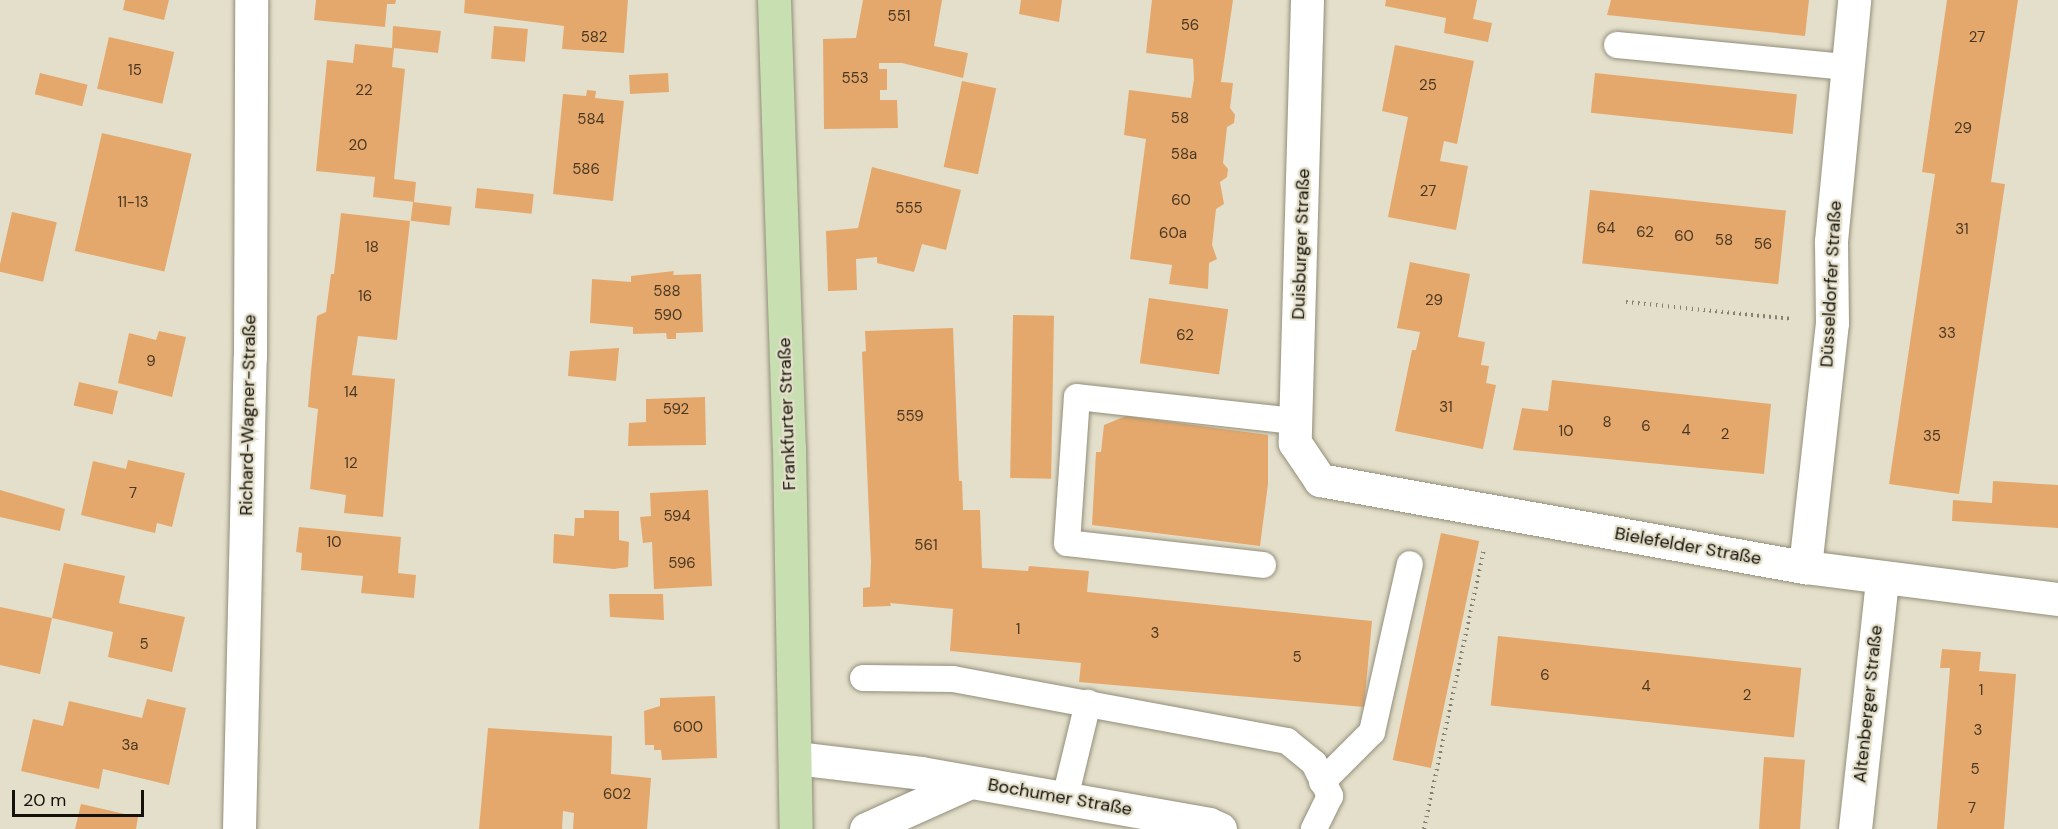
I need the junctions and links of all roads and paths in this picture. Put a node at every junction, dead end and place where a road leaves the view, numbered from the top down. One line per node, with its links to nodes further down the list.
1 (251, 0): 23 (street, Richard-Wagner-Straße)
2 (774, 0): 19 (main road, Frankfurter Straße)
3 (1307, 0): 9 (street, Duisburger Straße)
4 (1854, 0): 6 (street, Düsseldorfer Straße)
5 (1617, 45): 6 (lane)
6 (1847, 67): 8 (street, Düsseldorfer Straße)
7 (1626, 302): 8 (path)
8 (1832, 323): 14 (street, Düsseldorfer Straße)
9 (1295, 422): 10 (street, Duisburger Straße); 13 (lane)
10 (1320, 480): 11 (street, Bielefelder Straße)
11 (1492, 511): 14 (street, Bielefelder Straße); 28 (path)
12 (1410, 564): 21 (lane)
13 (1263, 565)
14 (1805, 567): 15 (street, Bielefelder Straße)
15 (1882, 579): 16 (street, Bielefelder Straße); 29 (street, Altenberger Straße)
16 (2058, 598)
17 (863, 678): 18 (lane)
18 (1088, 703): 21 (lane); 22 (lane)
19 (796, 758): 20 (street, Bochumer Straße); 24 (main road, Frankfurter Straße)
20 (970, 782): 22 (street, Bochumer Straße); 25 (street, Bochumer Straße)
21 (1322, 782): 27 (lane)
22 (1065, 798): 26 (street, Bochumer Straße)
23 (239, 829)
24 (796, 829)
25 (867, 829)
26 (1220, 829)
27 (1314, 829)
28 (1424, 829)
29 (1855, 829)

